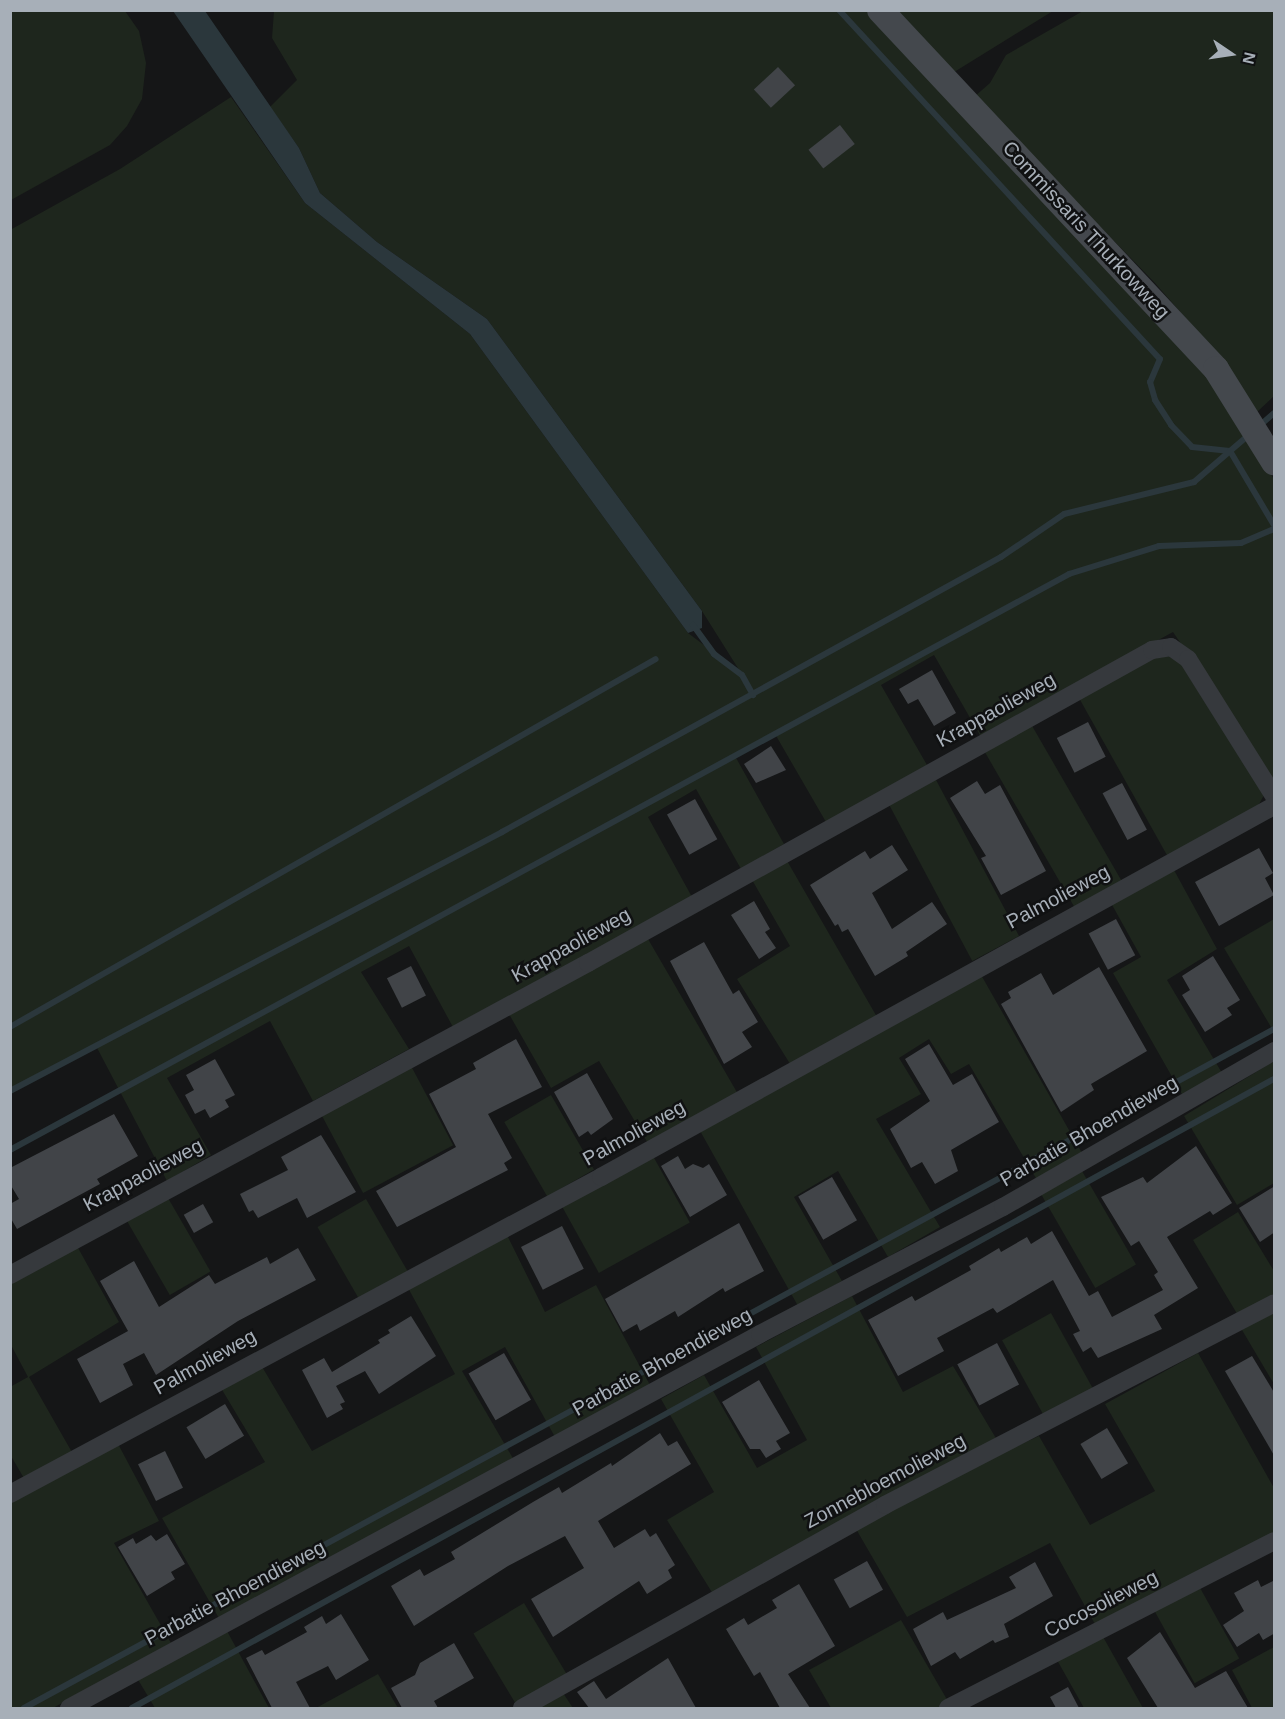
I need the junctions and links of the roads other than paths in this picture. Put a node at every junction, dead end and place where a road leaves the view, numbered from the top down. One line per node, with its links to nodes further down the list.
1 (880, 10): 2 (main road, Commissaris Thurkowweg)
2 (1274, 461)
3 (1275, 796): 6 (street, Krappaolieweg)
4 (1275, 806): 8 (street, Palmolieweg)
5 (1275, 1051): 10 (street, Parbatie Bhoendieweg)
6 (10, 1275)
7 (1275, 1303): 11 (street, Zonnebloemolieweg)
8 (10, 1494)
9 (1275, 1541): 12 (street, Cocosolieweg)
10 (69, 1708)
11 (522, 1708)
12 (948, 1708)

